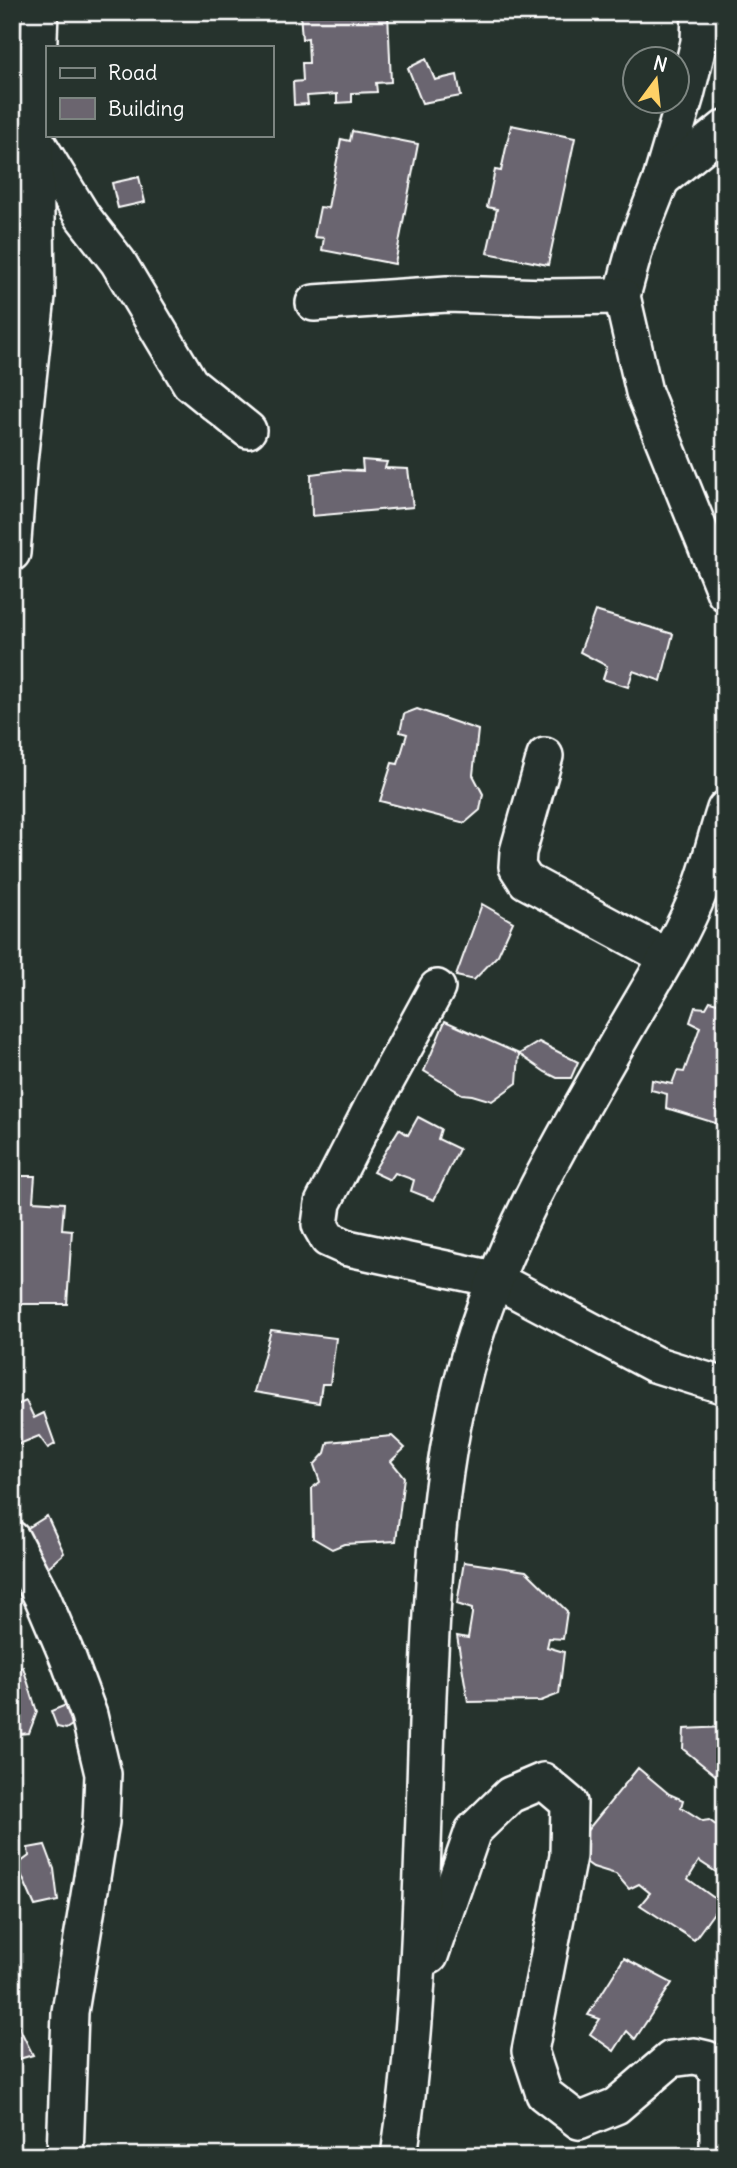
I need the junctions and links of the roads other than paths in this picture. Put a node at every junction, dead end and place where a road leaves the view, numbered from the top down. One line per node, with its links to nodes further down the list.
1 (40, 12): 4 (street)
2 (701, 12): 5 (street)
3 (725, 128): 5 (street)
4 (35, 139): 8 (street); 9 (street)
5 (661, 180): 6 (street)
6 (622, 296): 7 (street); 10 (street)
7 (314, 303)
8 (248, 430)
9 (12, 553)
10 (725, 593)
11 (545, 756): 13 (street)
12 (725, 809): 13 (street)
13 (667, 957): 15 (street)
14 (437, 988): 15 (street)
15 (494, 1279): 16 (street); 18 (street)
16 (725, 1386)
17 (12, 1539): 20 (street)
18 (416, 1998): 19 (street); 21 (street)
19 (722, 2100): 22 (street)
20 (65, 2156)
21 (399, 2156)
22 (718, 2156)

